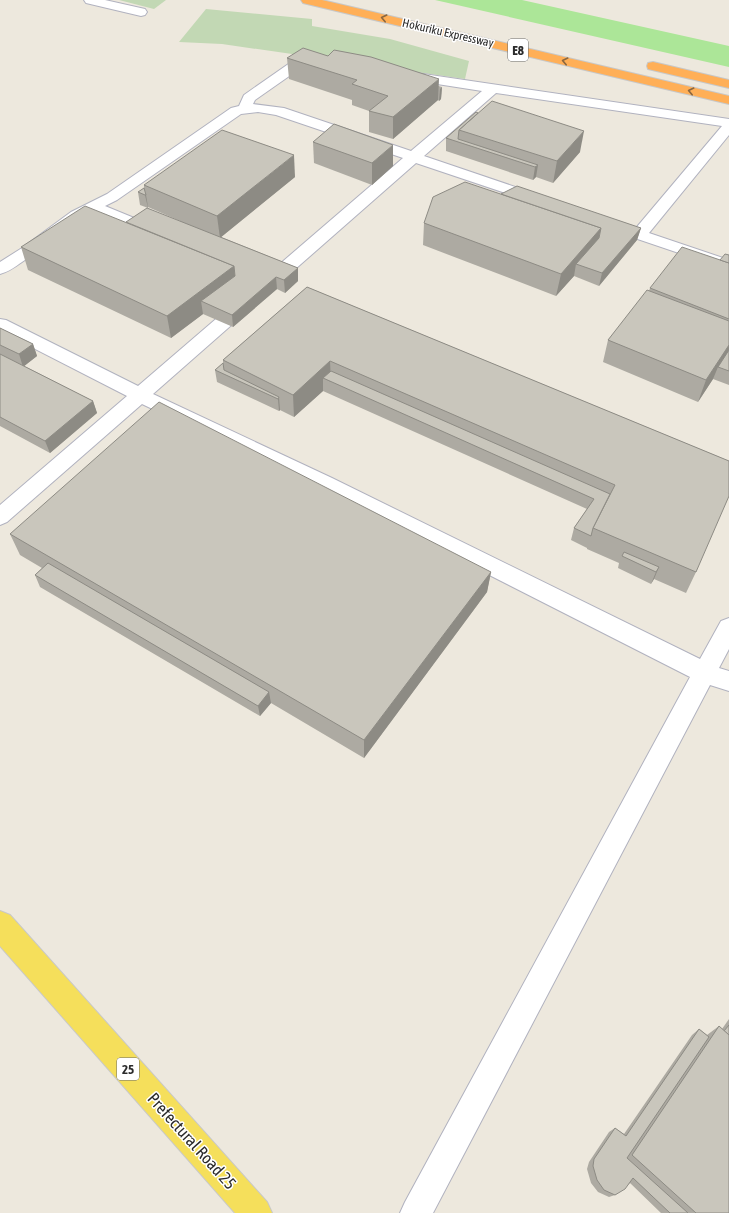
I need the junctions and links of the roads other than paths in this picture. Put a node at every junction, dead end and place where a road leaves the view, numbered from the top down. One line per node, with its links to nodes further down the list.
1 (90, 0): 3 (street)
2 (306, 0): 9 (highway, Hokuriku Expressway / E8, one-way to 2)
3 (141, 12)
4 (325, 64): 10 (street)
5 (644, 64): 7 (highway)
6 (394, 74): 8 (street)
7 (729, 84)
8 (493, 88): 11 (street); 13 (street)
9 (729, 100)
10 (245, 109): 13 (street); 15 (street)
11 (729, 122)
12 (729, 126): 17 (street)
13 (414, 157): 14 (street); 22 (street)
14 (549, 204)
15 (93, 206): 18 (street); 20 (street)
16 (594, 219): 17 (street)
17 (639, 235): 19 (street)
18 (172, 239)
19 (729, 265)
20 (0, 269)
21 (0, 324): 22 (street)
22 (140, 395): 23 (street); 25 (street)
23 (0, 517)
24 (729, 628): 25 (street)
25 (717, 677): 28 (street)
26 (0, 925): 27 (main road, Prefectural Road 25 / 25)
27 (256, 1213)
28 (416, 1213)

